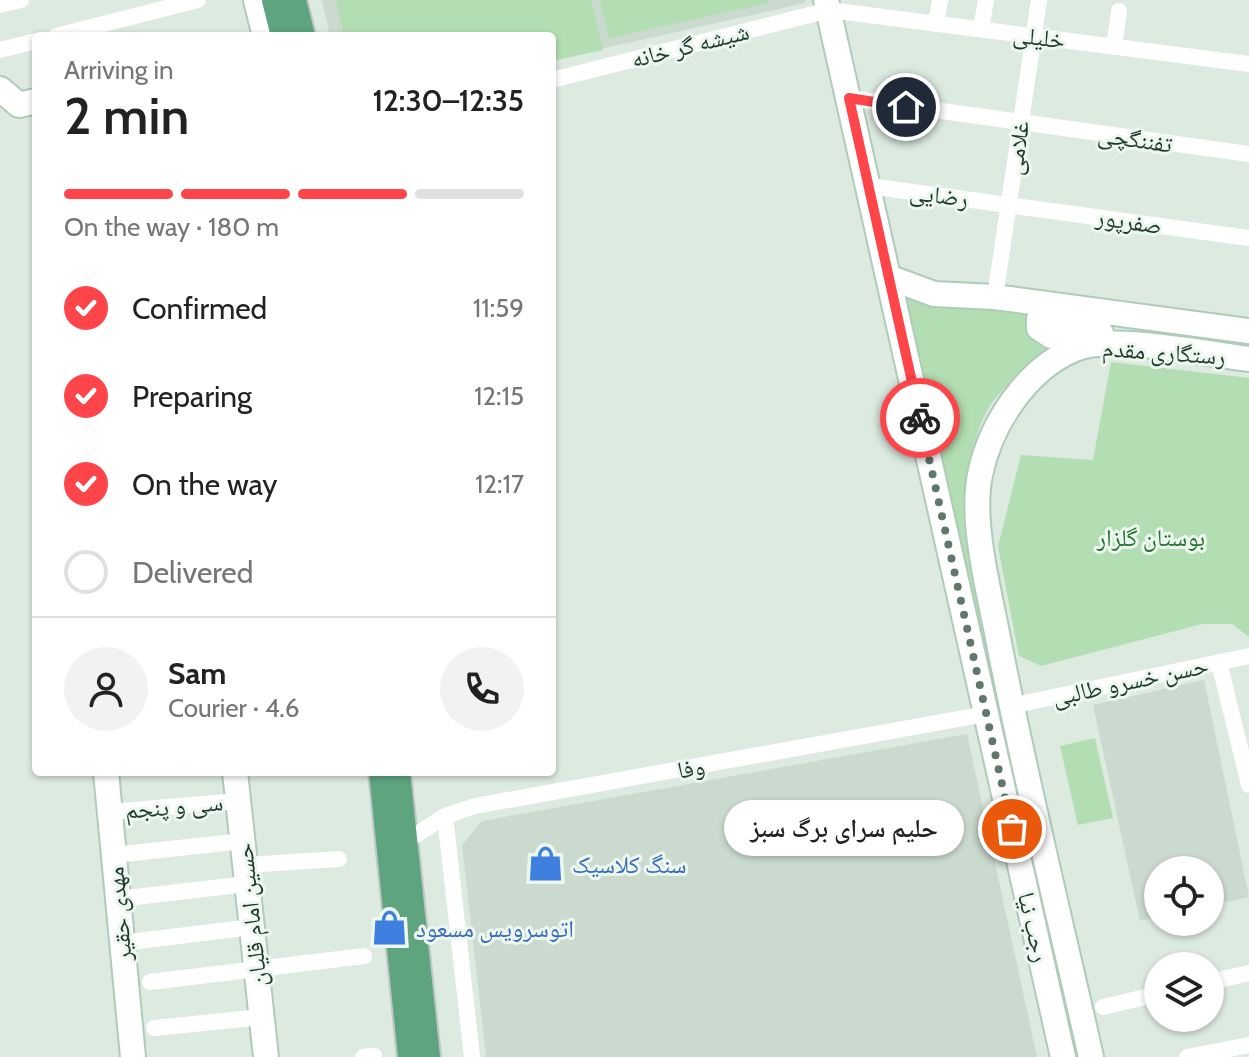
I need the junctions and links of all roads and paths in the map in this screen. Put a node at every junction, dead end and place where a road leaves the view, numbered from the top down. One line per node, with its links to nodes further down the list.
1 (21, 0): 9 (street)
2 (198, 0): 14 (street)
3 (256, 0): 15 (main road)
4 (274, 0): 16 (main road)
5 (294, 0): 17 (main road)
6 (940, 0): 12 (street)
7 (986, 0): 13 (street)
8 (1039, 0): 18 (street, غلامی)
9 (0, 5)
10 (827, 5): 12 (street, خلیلی); 23 (street, شیشه گر خانه); 25 (main road, رجب نیا)
11 (1119, 11): 20 (street)
12 (936, 24): 13 (street, خلیلی)
13 (981, 29): 18 (street, خلیلی)
14 (72, 32)
15 (264, 32)
16 (282, 32)
17 (302, 32)
18 (1033, 36): 20 (street, خلیلی); 27 (street, غلامی)
19 (32, 42): 21 (street)
20 (1114, 47): 22 (street, خلیلی)
21 (0, 50)
22 (1249, 64)
23 (556, 79)
24 (0, 89): 26 (main road)
25 (849, 98): 27 (street, تفننگچی); 29 (main road, رجب نیا)
26 (32, 102)
27 (1021, 124): 28 (street, تفننگچی); 30 (street, غلامی)
28 (1249, 154)
29 (869, 186): 30 (street, رضایی); 32 (main road, رجب نیا)
30 (1009, 204): 31 (street, صفرپور); 33 (street, غلامی)
31 (1249, 238)
32 (888, 277): 33 (main road, رستگاری مقدم); 42 (main road, رجب نیا)
33 (995, 297): 34 (main road, رستگاری مقدم)
34 (1111, 312): 35 (main road, رستگاری مقدم); 36 (main road)
35 (1249, 331)
36 (1126, 345): 37 (main road, رستگاری مقدم); 38 (main road, رستگاری مقدم)
37 (1249, 359)
38 (980, 547): 41 (main road, رجب نیا)
39 (1249, 656): 40 (street, حسن خسرو طالبی)
40 (1219, 662): 41 (street, حسن خسرو طالبی); 47 (street)
41 (1011, 706): 75 (main road, رجب نیا)
42 (986, 714): 50 (street, وفا); 74 (main road, رجب نیا)
43 (106, 776): 49 (main road, مهدی حقیر)
44 (235, 776): 48 (main road, حسین امام قلیان)
45 (380, 776): 71 (main road)
46 (398, 776): 51 (main road)
47 (1249, 785)
48 (238, 801): 49 (street, سی و پنجم); 54 (main road, حسین امام قلیان)
49 (110, 812): 52 (main road, مهدی حقیر)
50 (445, 816): 51 (street, وفا); 73 (street)
51 (405, 842): 72 (main road)
52 (114, 855): 54 (street); 55 (main road, مهدی حقیر)
53 (339, 859): 54 (street)
54 (245, 864): 55 (street); 56 (main road, حسین امام قلیان)
55 (118, 899): 57 (main road, مهدی حقیر)
56 (252, 927): 57 (street); 59 (main road, حسین امام قلیان)
57 (122, 943): 69 (main road, مهدی حقیر)
58 (364, 956): 59 (street)
59 (257, 970): 62 (street); 65 (main road, حسین امام قلیان)
60 (1249, 973): 61 (street)
61 (1224, 979)
62 (150, 982)
63 (1144, 997): 64 (street)
64 (1103, 1007)
65 (262, 1017): 66 (street); 70 (main road, حسین امام قلیان)
66 (154, 1028)
67 (1249, 1045): 68 (street)
68 (1194, 1056)
69 (133, 1057)
70 (266, 1057)
71 (410, 1057)
72 (428, 1057)
73 (472, 1057)
74 (1063, 1057)
75 (1091, 1057)

